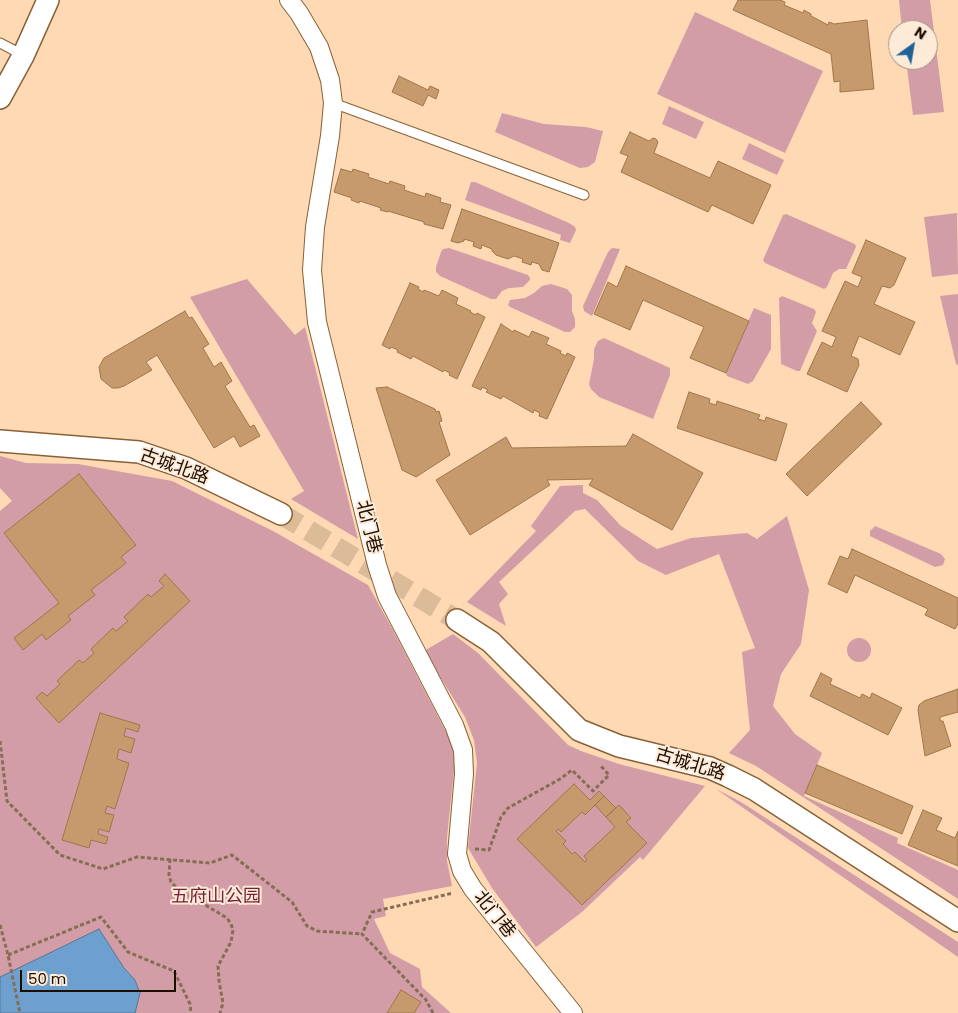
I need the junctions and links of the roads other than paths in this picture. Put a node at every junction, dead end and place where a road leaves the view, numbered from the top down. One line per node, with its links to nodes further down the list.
1 (48, 0): 4 (street)
2 (289, 0): 6 (street, 北门巷)
3 (0, 43): 4 (lane)
4 (23, 56): 5 (street)
5 (0, 98)
6 (334, 103): 7 (lane); 12 (street, 北门巷)
7 (584, 195)
8 (0, 441): 9 (street, 古城北路)
9 (281, 514)
10 (457, 620): 11 (street, 古城北路)
11 (958, 921)
12 (573, 1013)

